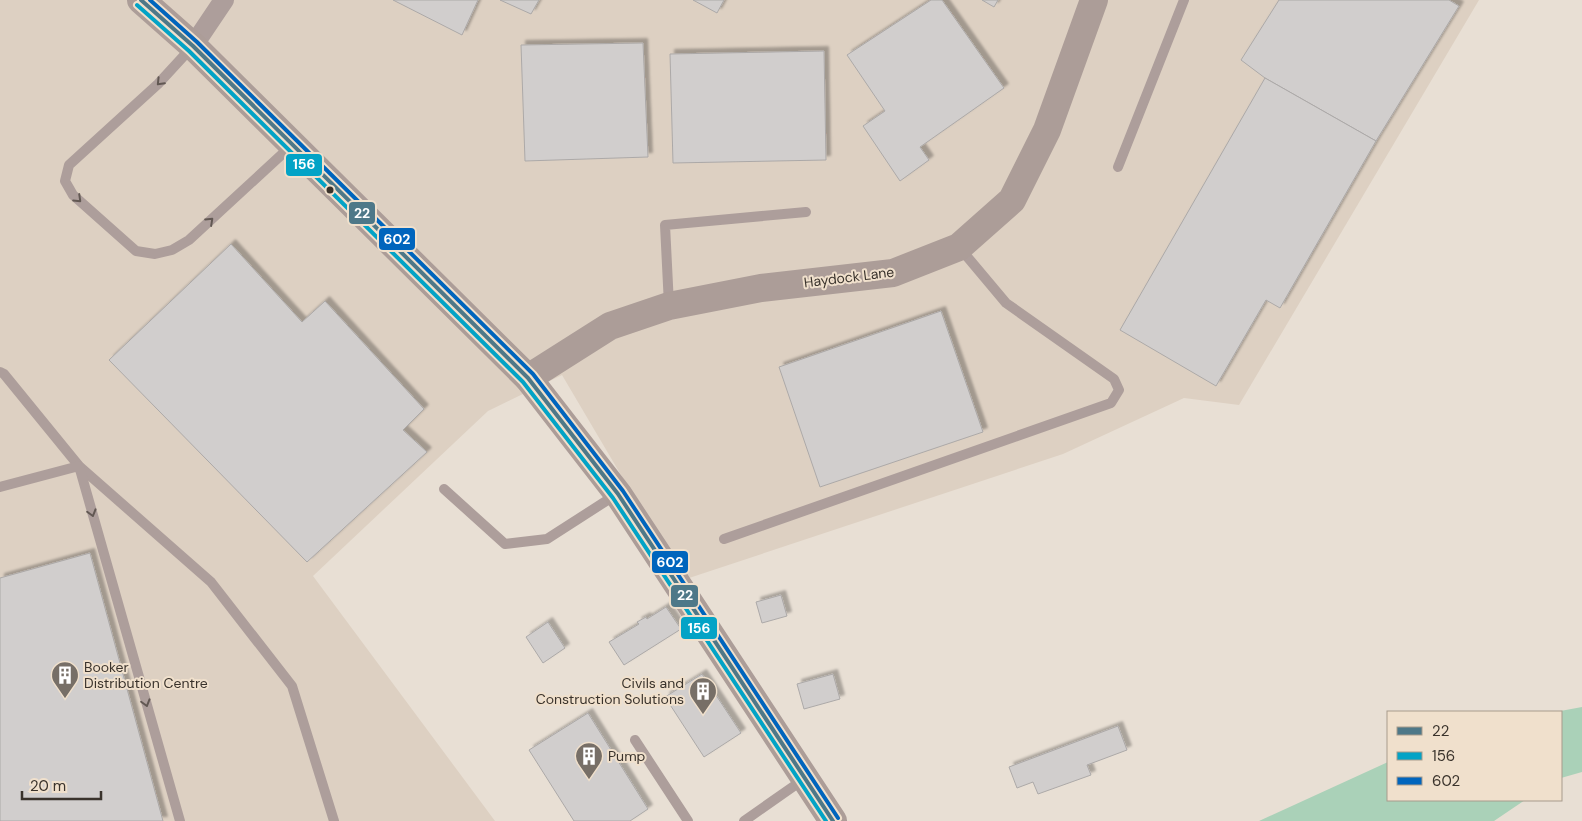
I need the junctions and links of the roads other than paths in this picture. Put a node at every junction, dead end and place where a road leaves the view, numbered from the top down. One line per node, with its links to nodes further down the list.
1 (141, 0): 5 (street)
2 (224, 0): 5 (street)
3 (1094, 0): 9 (street, Haydock Lane)
4 (1184, 0): 7 (lane)
5 (193, 46): 6 (street); 6 (lane, one-way to 6)
6 (293, 144): 12 (street)
7 (1118, 167)
8 (806, 212): 10 (lane)
9 (958, 247): 10 (street, Haydock Lane); 17 (lane)
10 (669, 306): 12 (street, Haydock Lane)
11 (0, 372): 13 (lane)
12 (528, 378): 16 (street)
13 (79, 466): 14 (lane); 20 (lane, one-way to 20); 21 (lane)
14 (0, 488)
15 (444, 489): 16 (lane)
16 (618, 494): 19 (street)
17 (724, 539)
18 (635, 740): 22 (lane)
19 (805, 778): 23 (lane); 24 (street)
20 (180, 821)
21 (334, 821)
22 (688, 821)
23 (744, 821)
24 (833, 821)

